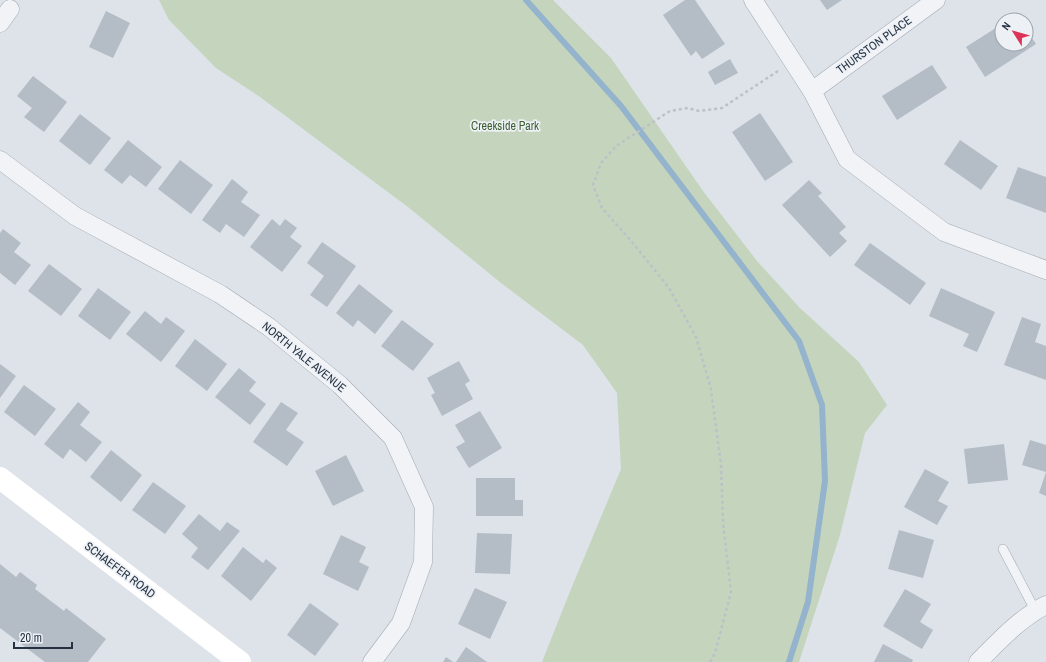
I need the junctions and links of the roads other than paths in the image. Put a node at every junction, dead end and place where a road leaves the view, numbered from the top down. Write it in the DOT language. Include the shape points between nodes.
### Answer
graph roads {
  1 [pos="753,0"];
  2 [pos="936,0"];
  3 [pos="812,91"];
  4 [pos="0,160"];
  5 [pos="1046,270"];
  6 [pos="0,478"];
  7 [pos="1003,549"];
  8 [pos="1041,608"];
  9 [pos="240,662"];
  10 [pos="372,662"];
  11 [pos="978,662"];
  1 -- 3 [label="street"];
  2 -- 3 [label="street, THURSTON PLACE"];
  3 -- 5 [label="street" via="847,159 944,232"];
  4 -- 10 [label="street, NORTH YALE AVENUE" via="75,216 220,294 270,327 340,385 392,438 424,507 423,562 401,624"];
  6 -- 9 [label="street, SCHAEFER ROAD"];
  7 -- 8 [label="lane"];
  8 -- 11 [label="street" via="1002,638"];
}
